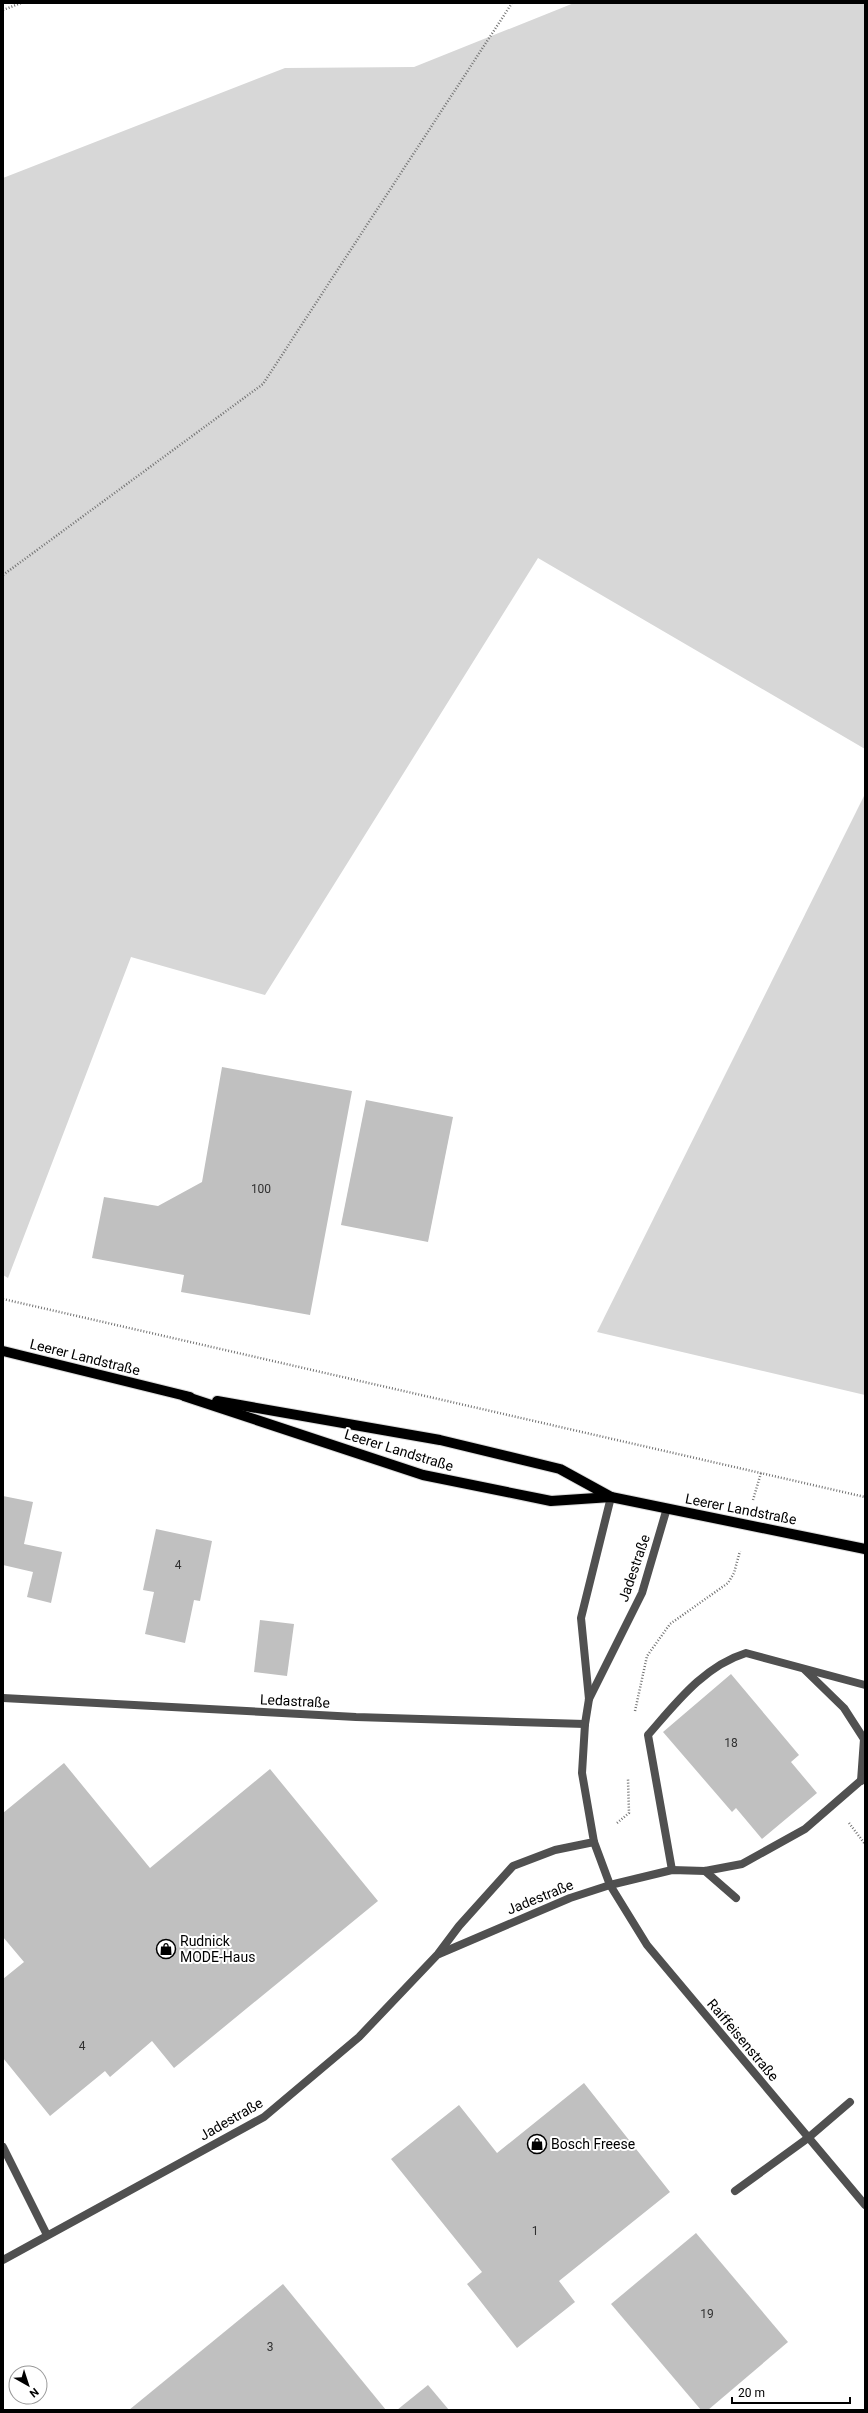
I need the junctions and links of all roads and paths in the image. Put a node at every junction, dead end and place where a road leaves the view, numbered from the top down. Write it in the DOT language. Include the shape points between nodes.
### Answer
graph roads {
  1 [pos="21,3"];
  2 [pos="512,3"];
  3 [pos="3,10"];
  4 [pos="3,575"];
  5 [pos="3,1300"];
  6 [pos="3,1351"];
  7 [pos="184,1396"];
  8 [pos="761,1473"];
  9 [pos="865,1496"];
  10 [pos="611,1498"];
  11 [pos="667,1508"];
  12 [pos="747,1523"];
  13 [pos="865,1549"];
  14 [pos="804,1669"];
  15 [pos="865,1685"];
  16 [pos="3,1698"];
  17 [pos="589,1699"];
  18 [pos="634,1717"];
  19 [pos="585,1724"];
  20 [pos="628,1778"];
  21 [pos="863,1779"];
  22 [pos="594,1842"];
  23 [pos="672,1870"];
  24 [pos="705,1871"];
  25 [pos="610,1885"];
  26 [pos="736,1898"];
  27 [pos="438,1954"];
  28 [pos="850,2102"];
  29 [pos="808,2138"];
  30 [pos="3,2147"];
  31 [pos="735,2191"];
  32 [pos="865,2205"];
  33 [pos="47,2235"];
  34 [pos="3,2260"];
  1 -- 3 [label="path"];
  2 -- 4 [label="path" via="263,384"];
  5 -- 8 [label="path"];
  6 -- 7 [label="main road, Leerer Landstraße"];
  7 -- 10 [label="main road, Leerer Landstraße" via="440,1440 560,1469"];
  7 -- 10 [label="main road, Leerer Landstraße" via="423,1475 551,1501"];
  8 -- 9 [label="path"];
  8 -- 12 [label="path"];
  10 -- 11 [label="main road, Leerer Landstraße"];
  10 -- 17 [label="street, Jadestraße" via="581,1618"];
  11 -- 12 [label="main road, Leerer Landstraße"];
  11 -- 17 [label="street, Jadestraße" via="642,1593"];
  12 -- 13 [label="main road, Leerer Landstraße"];
  12 -- 18 [label="path" via="734,1573 728,1583 670,1624 647,1656"];
  14 -- 15 [label="street"];
  14 -- 21 [label="street" via="844,1708 864,1739"];
  14 -- 23 [label="street" via="746,1654 728,1659 691,1687 648,1735"];
  16 -- 19 [label="street, Ledastraße" via="356,1717"];
  17 -- 19 [label="street, Jadestraße"];
  19 -- 22 [label="street, Jadestraße" via="582,1774"];
  20 -- 22 [label="path" via="629,1813"];
  21 -- 24 [label="street" via="805,1829 742,1864"];
  22 -- 25 [label="street, Jadestraße"];
  22 -- 27 [label="street, Jadestraße" via="555,1850 513,1866 459,1926"];
  23 -- 24 [label="street"];
  23 -- 25 [label="street"];
  24 -- 26 [label="street"];
  25 -- 27 [label="street, Jadestraße" via="570,1898"];
  25 -- 29 [label="street, Raiffeisenstraße" via="647,1945"];
  27 -- 33 [label="street, Jadestraße" via="359,2037 264,2117"];
  28 -- 29 [label="street"];
  29 -- 31 [label="street"];
  29 -- 32 [label="street, Raiffeisenstraße"];
  30 -- 33 [label="street"];
  33 -- 34 [label="street, Jadestraße"];
}
